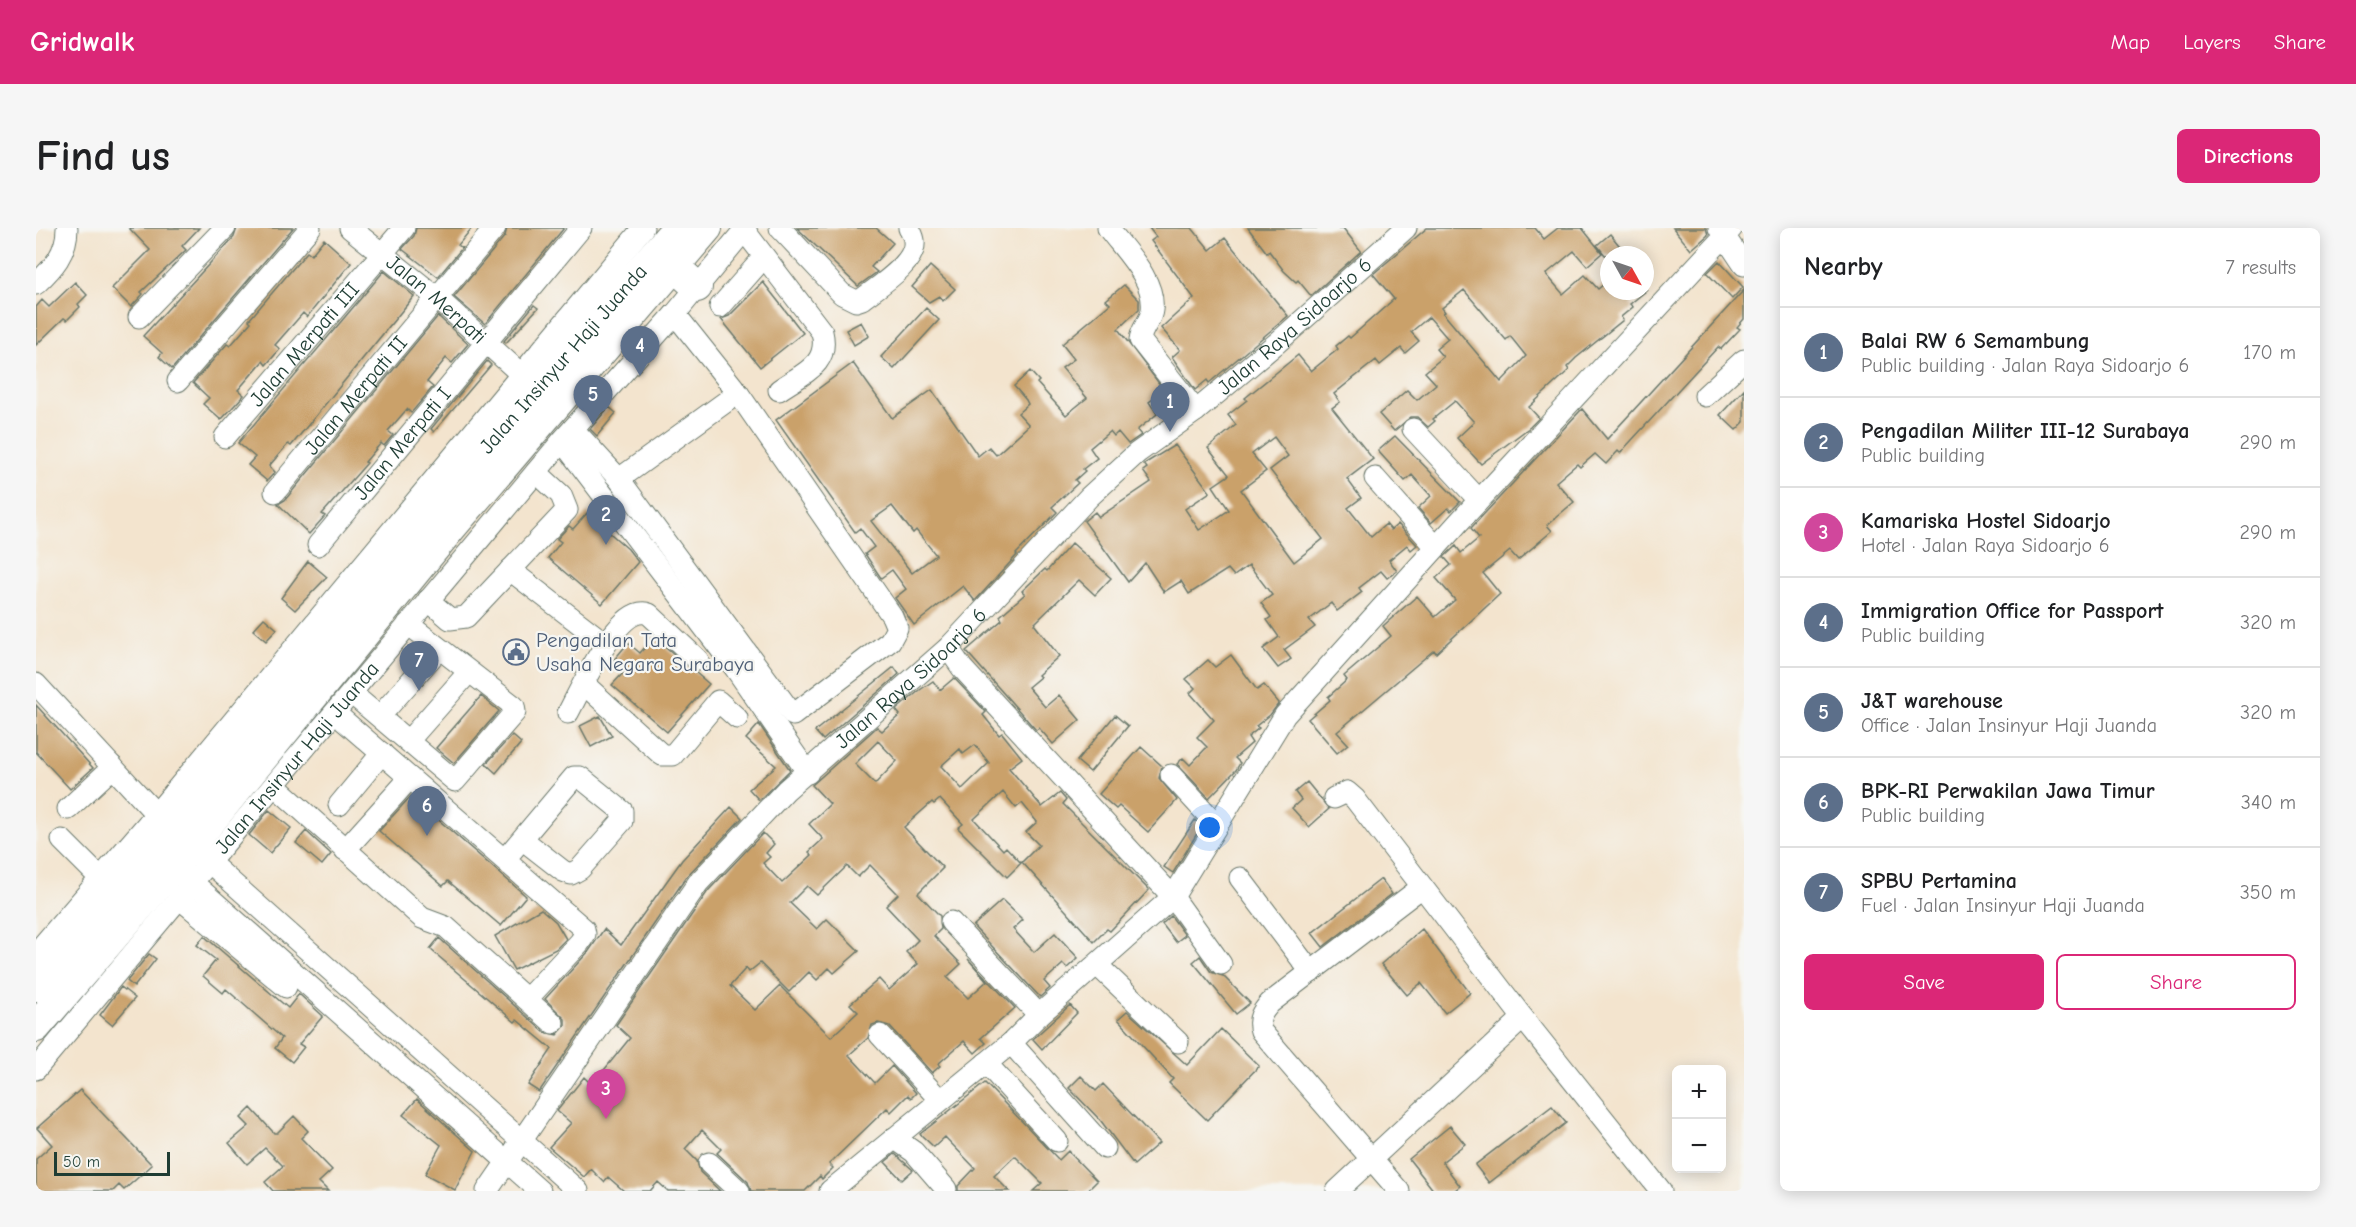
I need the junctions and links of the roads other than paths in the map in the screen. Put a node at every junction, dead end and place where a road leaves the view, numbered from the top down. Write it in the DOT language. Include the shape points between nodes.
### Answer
graph roads {
  1 [pos="225,228"];
  2 [pos="310,228"];
  3 [pos="350,228"];
  4 [pos="404,228"];
  5 [pos="495,228"];
  6 [pos="581,228"];
  7 [pos="643,228"];
  8 [pos="677,228"];
  9 [pos="707,228"];
  10 [pos="780,228"];
  11 [pos="909,228"];
  12 [pos="1108,228"];
  13 [pos="1406,228"];
  14 [pos="745,229"];
  15 [pos="64,230"];
  16 [pos="1725,230"];
  17 [pos="383,254"];
  18 [pos="764,257"];
  19 [pos="1744,265"];
  20 [pos="674,266"];
  21 [pos="36,284"];
  22 [pos="697,287"];
  23 [pos="436,297"];
  24 [pos="720,307"];
  25 [pos="675,314"];
  26 [pos="139,317"];
  27 [pos="575,328"];
  28 [pos="486,343"];
  29 [pos="1744,360"];
  30 [pos="178,381"];
  31 [pos="529,383"];
  32 [pos="779,390"];
  33 [pos="738,393"];
  34 [pos="1706,396"];
  35 [pos="1196,411"];
  36 [pos="1413,429"];
  37 [pos="568,435"];
  38 [pos="225,437"];
  39 [pos="536,472"];
  40 [pos="1375,478"];
  41 [pos="619,479"];
  42 [pos="275,492"];
  43 [pos="1479,500"];
  44 [pos="318,545"];
  45 [pos="1436,548"];
  46 [pos="510,570"];
  47 [pos="428,600"];
  48 [pos="408,624"];
  49 [pos="606,644"];
  50 [pos="948,648"];
  51 [pos="439,649"];
  52 [pos="698,660"];
  53 [pos="468,673"];
  54 [pos="36,684"];
  55 [pos="584,684"];
  56 [pos="351,693"];
  57 [pos="335,713"];
  58 [pos="568,713"];
  59 [pos="380,716"];
  60 [pos="737,718"];
  61 [pos="409,740"];
  62 [pos="382,753"];
  63 [pos="113,767"];
  64 [pos="808,773"];
  65 [pos="1171,775"];
  66 [pos="410,778"];
  67 [pos="274,785"];
  68 [pos="1334,798"];
  69 [pos="339,805"];
  70 [pos="68,809"];
  71 [pos="1216,825"];
  72 [pos="522,839"];
  73 [pos="62,840"];
  74 [pos="345,850"];
  75 [pos="182,856"];
  76 [pos="505,859"];
  77 [pos="116,871"];
  78 [pos="1240,878"];
  79 [pos="1422,887"];
  80 [pos="1173,897"];
  81 [pos="951,922"];
  82 [pos="51,946"];
  83 [pos="1221,964"];
  84 [pos="1097,965"];
  85 [pos="1311,972"];
  86 [pos="36,987"];
  87 [pos="286,987"];
  88 [pos="527,999"];
  89 [pos="1039,1015"];
  90 [pos="1523,1018"];
  91 [pos="554,1023"];
  92 [pos="37,1025"];
  93 [pos="880,1035"];
  94 [pos="1178,1042"];
  95 [pos="1011,1043"];
  96 [pos="986,1064"];
  97 [pos="36,1069"];
  98 [pos="940,1100"];
  99 [pos="894,1138"];
  100 [pos="523,1141"];
  101 [pos="1057,1141"];
  102 [pos="1105,1148"];
  103 [pos="1373,1159"];
  104 [pos="508,1162"];
  105 [pos="710,1163"];
  106 [pos="845,1186"];
  107 [pos="946,1189"];
  108 [pos="487,1191"];
  109 [pos="540,1191"];
  110 [pos="578,1191"];
  111 [pos="739,1191"];
  112 [pos="1337,1191"];
  113 [pos="1399,1191"];
  114 [pos="1661,1191"];
  1 -- 26 [label="street"];
  2 -- 30 [label="street"];
  3 -- 17 [label="street, Jalan Merpati"];
  4 -- 17 [label="street, Jalan Merpati III"];
  5 -- 23 [label="street, Jalan Merpati II"];
  6 -- 28 [label="street, Jalan Merpati I"];
  7 -- 27 [label="street, Jalan Insinyur Haji Juanda"];
  8 -- 27 [label="highway, Jalan Insinyur Haji Juanda"];
  9 -- 20 [label="highway, Jalan Insinyur Haji Juanda"];
  10 -- 11 [label="street" via="842,294 856,301 902,268 911,256 915,242"];
  12 -- 35 [label="street" via="1148,283 1152,296 1152,311 1140,340"];
  13 -- 35 [label="street, Jalan Raya Sidoarjo 6"];
  14 -- 18 [label="street"];
  14 -- 22 [label="street, Jalan Insinyur Haji Juanda"];
  15 -- 21 [label="street" via="57,263"];
  16 -- 19 [label="street"];
  16 -- 43 [label="street"];
  17 -- 23 [label="street, Jalan Merpati"];
  17 -- 38 [label="street, Jalan Merpati III"];
  18 -- 24 [label="street"];
  18 -- 32 [label="street" via="822,332 825,346 820,361"];
  20 -- 22 [label="highway"];
  20 -- 75 [label="highway, Jalan Insinyur Haji Juanda" via="450,529"];
  22 -- 25 [label="street, Jalan Insinyur Haji Juanda"];
  23 -- 28 [label="street, Jalan Merpati"];
  23 -- 42 [label="street, Jalan Merpati II"];
  25 -- 33 [label="street"];
  25 -- 37 [label="street, Jalan Insinyur Haji Juanda"];
  27 -- 31 [label="highway, Jalan Insinyur Haji Juanda"];
  28 -- 31 [label="street, Jalan Merpati"];
  28 -- 44 [label="street, Jalan Merpati I"];
  29 -- 34 [label="street"];
  31 -- 75 [label="highway, Jalan Insinyur Haji Juanda" via="429,513"];
  33 -- 41 [label="street"];
  33 -- 41 [label="street" via="897,623 896,634 890,641 793,715"];
  35 -- 50 [label="street, Jalan Raya Sidoarjo 6" via="1137,453 1089,497"];
  36 -- 43 [label="street"];
  37 -- 39 [label="street, Jalan Insinyur Haji Juanda"];
  37 -- 41 [label="street"];
  37 -- 64 [label="street"];
  39 -- 46 [label="street" via="561,495 567,510"];
  39 -- 47 [label="street, Jalan Insinyur Haji Juanda"];
  40 -- 45 [label="street"];
  43 -- 45 [label="street"];
  45 -- 71 [label="street" via="1285,715"];
  46 -- 47 [label="street" via="459,620 450,619"];
  46 -- 49 [label="street"];
  47 -- 48 [label="street, Jalan Insinyur Haji Juanda"];
  48 -- 51 [label="street"];
  48 -- 56 [label="street, Jalan Insinyur Haji Juanda"];
  49 -- 52 [label="street" via="634,614 642,612 649,614"];
  49 -- 55 [label="street"];
  50 -- 64 [label="street, Jalan Raya Sidoarjo 6"];
  50 -- 80 [label="street" via="962,668"];
  51 -- 53 [label="street"];
  51 -- 59 [label="street"];
  53 -- 61 [label="street"];
  53 -- 61 [label="street" via="516,709 459,779 451,780"];
  54 -- 63 [label="street"];
  55 -- 58 [label="street"];
  55 -- 60 [label="street" via="668,757 674,755 718,701"];
  56 -- 57 [label="street, Jalan Insinyur Haji Juanda"];
  56 -- 59 [label="street"];
  57 -- 62 [label="street"];
  57 -- 67 [label="street, Jalan Insinyur Haji Juanda"];
  59 -- 61 [label="street"];
  62 -- 66 [label="street"];
  62 -- 69 [label="street"];
  63 -- 70 [label="street"];
  63 -- 75 [label="street"];
  64 -- 100 [label="street, Jalan Raya Sidoarjo 6" via="786,790 698,884"];
  65 -- 71 [label="street"];
  66 -- 74 [label="street"];
  66 -- 76 [label="street"];
  67 -- 74 [label="street"];
  67 -- 75 [label="street, Jalan Insinyur Haji Juanda"];
  68 -- 79 [label="street" via="1347,792 1355,799"];
  71 -- 80 [label="street"];
  72 -- 72 [label="street" via="571,874 580,869 622,821 622,811 580,777 574,777"];
  72 -- 76 [label="street"];
  73 -- 77 [label="street"];
  74 -- 88 [label="street" via="422,918 446,927"];
  75 -- 77 [label="highway, Jalan Insinyur Haji Juanda"];
  75 -- 87 [label="street"];
  75 -- 92 [label="highway, Jalan Insinyur Haji Juanda"];
  75 -- 97 [label="street, Jalan Insinyur Haji Juanda"];
  75 -- 100 [label="street"];
  75 -- 104 [label="street"];
  76 -- 88 [label="street" via="581,926 585,934"];
  77 -- 82 [label="highway, Jalan Insinyur Haji Juanda"];
  78 -- 85 [label="street"];
  79 -- 85 [label="street"];
  79 -- 90 [label="street"];
  80 -- 83 [label="street"];
  80 -- 84 [label="street"];
  81 -- 89 [label="street"];
  82 -- 86 [label="highway, Jalan Insinyur Haji Juanda"];
  84 -- 89 [label="street"];
  84 -- 94 [label="street"];
  85 -- 103 [label="street" via="1262,1012 1261,1031"];
  88 -- 91 [label="street"];
  89 -- 95 [label="street"];
  90 -- 103 [label="street"];
  90 -- 114 [label="street"];
  93 -- 98 [label="street"];
  95 -- 96 [label="street"];
  95 -- 102 [label="street"];
  96 -- 98 [label="street"];
  96 -- 101 [label="street"];
  98 -- 99 [label="street"];
  99 -- 106 [label="street"];
  99 -- 107 [label="street" via="914,1152"];
  100 -- 104 [label="street, Jalan Raya Sidoarjo 6"];
  100 -- 110 [label="street"];
  103 -- 112 [label="street"];
  103 -- 113 [label="street"];
  104 -- 108 [label="street, Jalan Raya Sidoarjo 6"];
  104 -- 109 [label="street"];
  105 -- 111 [label="street"];
}
